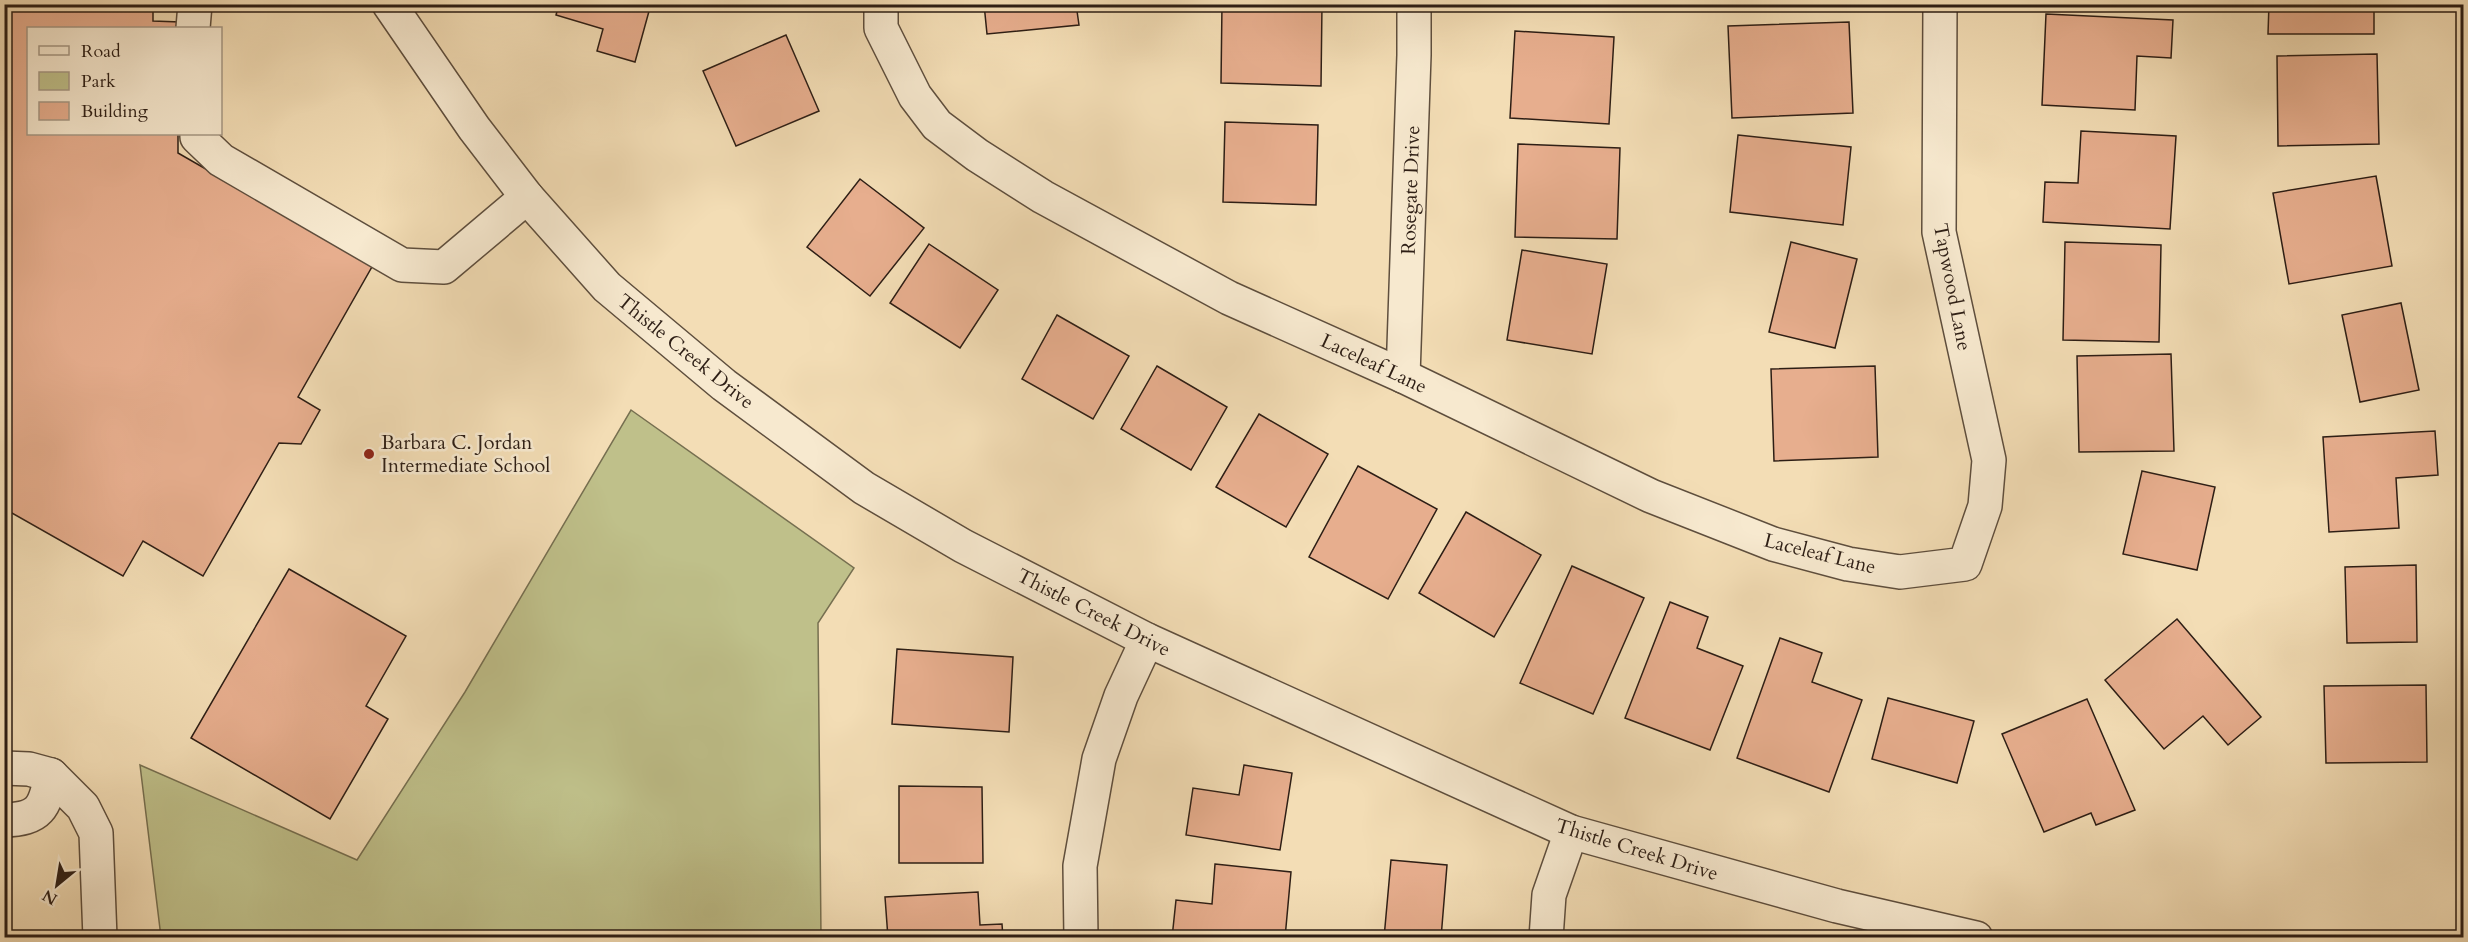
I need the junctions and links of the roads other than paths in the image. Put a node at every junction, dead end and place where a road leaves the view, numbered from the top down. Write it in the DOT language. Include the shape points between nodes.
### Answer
graph roads {
  1 [pos="195,4"];
  2 [pos="389,4"];
  3 [pos="881,4"];
  4 [pos="1414,4"];
  5 [pos="1940,4"];
  6 [pos="193,27"];
  7 [pos="197,135"];
  8 [pos="527,197"];
  9 [pos="1403,376"];
  10 [pos="1965,564"];
  11 [pos="1147,640"];
  12 [pos="4,768"];
  13 [pos="51,775"];
  14 [pos="4,820"];
  15 [pos="1571,832"];
  16 [pos="100,938"];
  17 [pos="1081,938"];
  18 [pos="1546,938"];
  19 [pos="1976,938"];
  1 -- 6 [label="street"];
  2 -- 8 [label="street, Thistle Creek Drive"];
  3 -- 9 [label="street, Laceleaf Lane" via="881,28 915,96 938,125 977,154 1043,197 1229,298"];
  4 -- 9 [label="street, Rosegate Drive"];
  5 -- 10 [label="street, Tapwood Lane" via="1939,232 1989,460 1985,506"];
  7 -- 8 [label="street" via="221,160 402,265 444,267"];
  8 -- 11 [label="street, Thistle Creek Drive" via="608,287 791,436 864,488 963,546"];
  9 -- 10 [label="street, Laceleaf Lane" via="1651,496 1773,544 1848,564 1900,572"];
  11 -- 15 [label="street, Thistle Creek Drive"];
  11 -- 17 [label="street" via="1121,696 1099,759 1080,866"];
  12 -- 13 [label="street"];
  13 -- 14 [label="street" via="44,806 36,814"];
  13 -- 16 [label="street" via="83,807 96,833"];
  15 -- 18 [label="street" via="1549,895"];
  15 -- 19 [label="street, Thistle Creek Drive" via="1837,906"];
}
